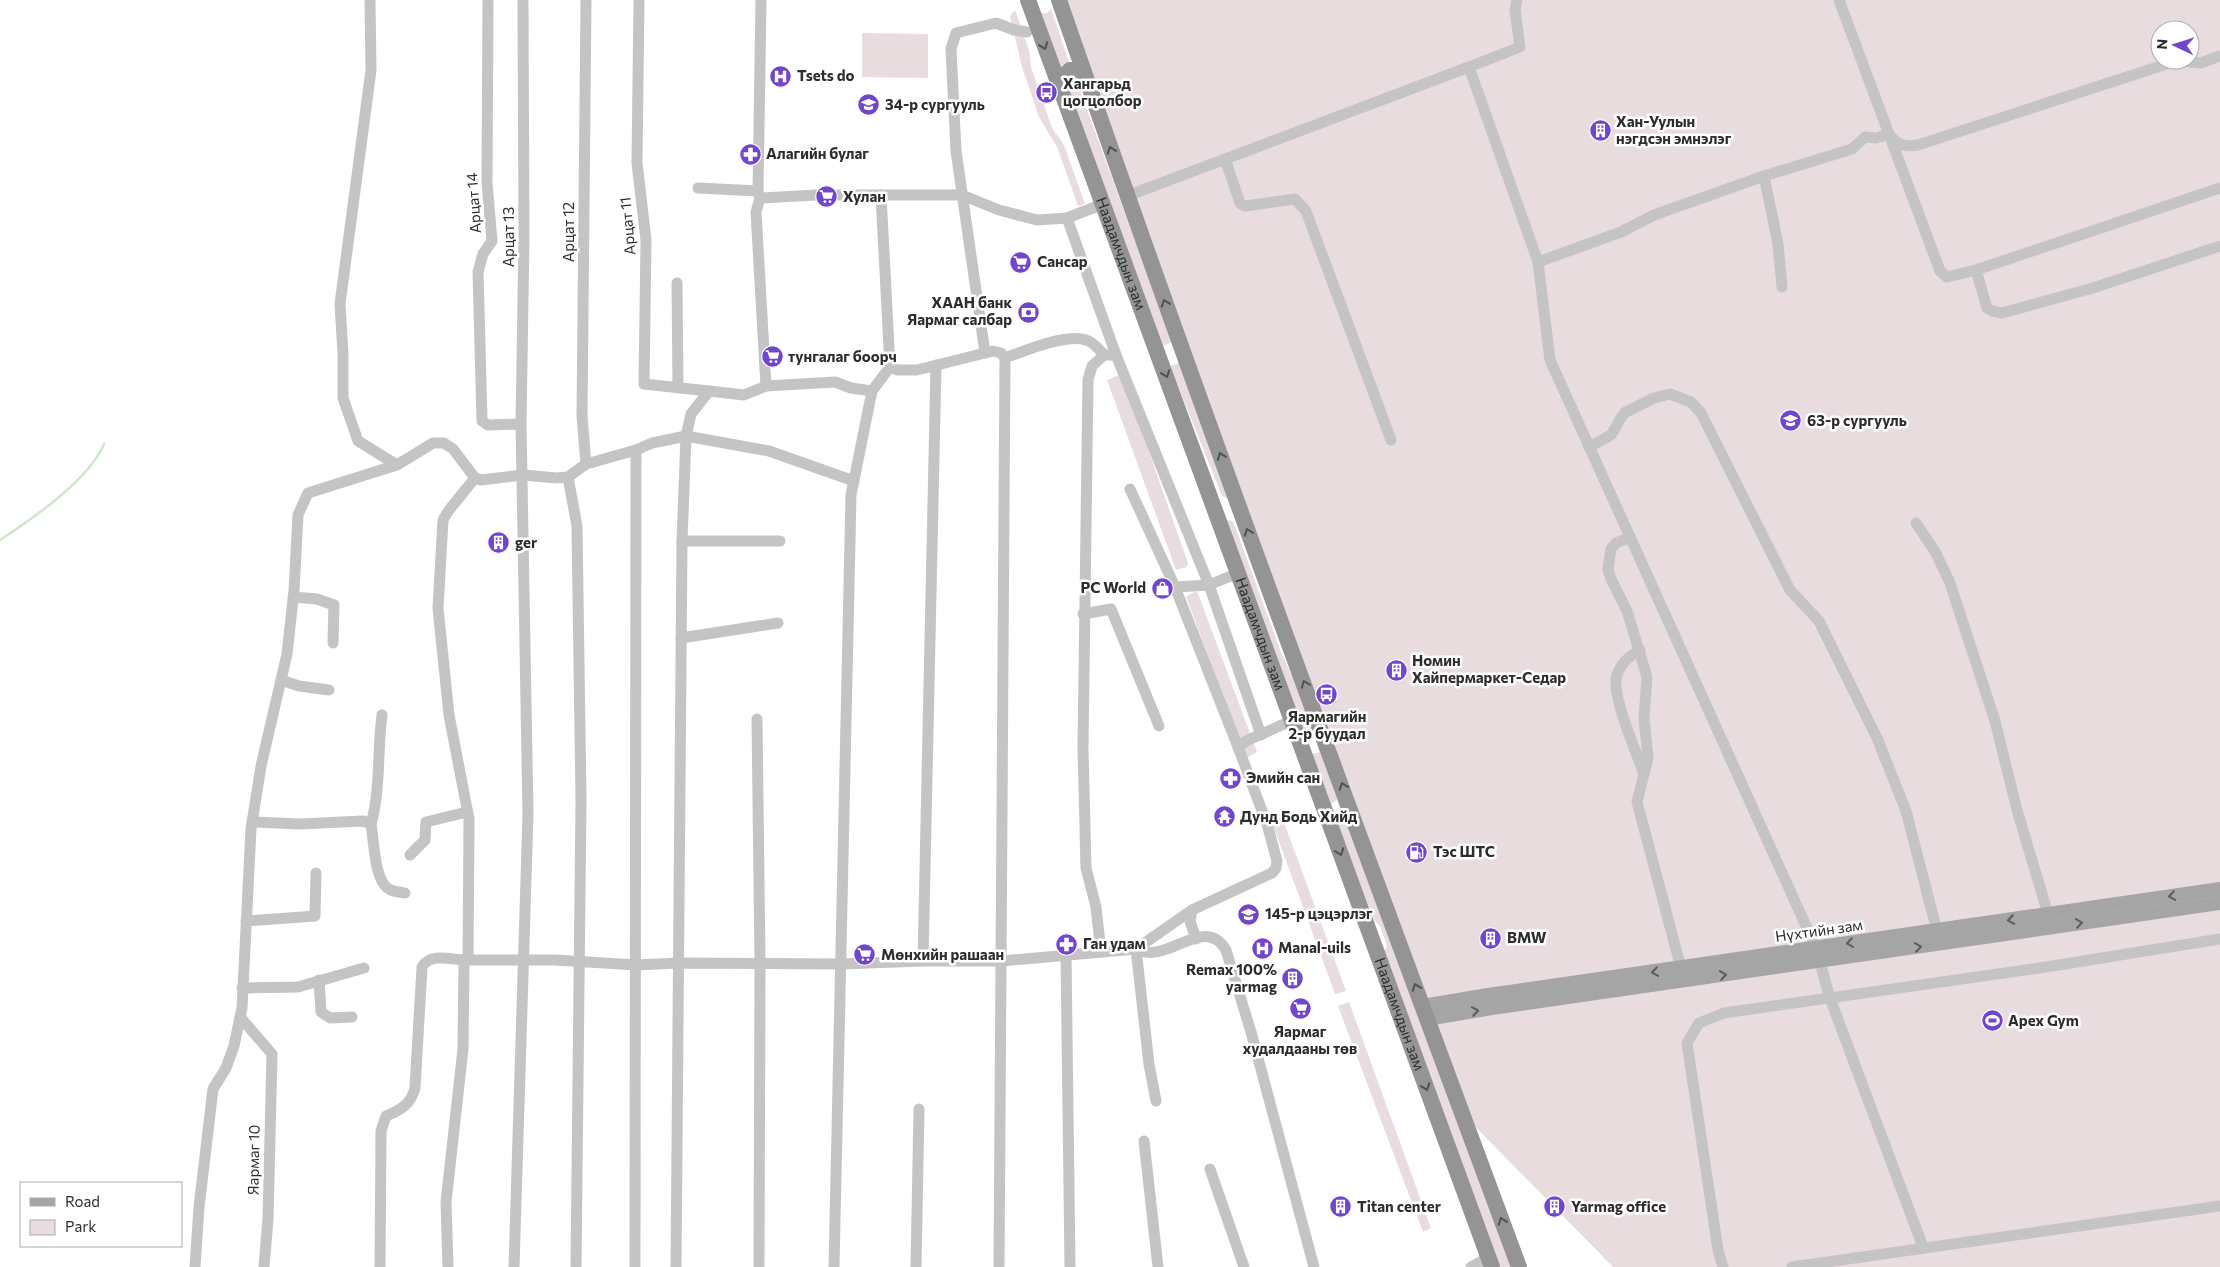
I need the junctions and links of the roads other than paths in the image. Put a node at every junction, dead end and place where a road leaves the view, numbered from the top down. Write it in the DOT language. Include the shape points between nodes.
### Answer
graph roads {
  1 [pos="370,0"];
  2 [pos="488,0"];
  3 [pos="523,0"];
  4 [pos="586,0"];
  5 [pos="639,0"];
  6 [pos="761,0"];
  7 [pos="1054,0"];
  8 [pos="1059,0"];
  9 [pos="1517,0"];
  10 [pos="1839,0"];
  11 [pos="1029,3"];
  12 [pos="1027,32"];
  13 [pos="2220,56"];
  14 [pos="1469,67"];
  15 [pos="1084,71"];
  16 [pos="1058,82"];
  17 [pos="1889,134"];
  18 [pos="1224,159"];
  19 [pos="1764,176"];
  20 [pos="698,188"];
  21 [pos="2220,188"];
  22 [pos="759,195"];
  23 [pos="881,195"];
  24 [pos="962,195"];
  25 [pos="1127,196"];
  26 [pos="1102,204"];
  27 [pos="1067,218"];
  28 [pos="2220,246"];
  29 [pos="1538,262"];
  30 [pos="1976,270"];
  31 [pos="677,283"];
  32 [pos="1782,288"];
  33 [pos="985,353"];
  34 [pos="1116,355"];
  35 [pos="1104,356"];
  36 [pos="1005,358"];
  37 [pos="936,365"];
  38 [pos="890,366"];
  39 [pos="766,386"];
  40 [pos="678,388"];
  41 [pos="709,391"];
  42 [pos="872,391"];
  43 [pos="521,424"];
  44 [pos="686,436"];
  45 [pos="1391,440"];
  46 [pos="1590,447"];
  47 [pos="636,450"];
  48 [pos="586,464"];
  49 [pos="397,465"];
  50 [pos="523,475"];
  51 [pos="568,477"];
  52 [pos="476,478"];
  53 [pos="854,481"];
  54 [pos="1130,488"];
  55 [pos="1237,502"];
  56 [pos="1216,510"];
  57 [pos="1916,522"];
  58 [pos="1630,537"];
  59 [pos="682,541"];
  60 [pos="780,541"];
  61 [pos="1238,573"];
  62 [pos="1209,586"];
  63 [pos="1175,587"];
  64 [pos="294,597"];
  65 [pos="1083,614"];
  66 [pos="778,623"];
  67 [pos="681,638"];
  68 [pos="333,643"];
  69 [pos="1640,650"];
  70 [pos="281,680"];
  71 [pos="329,690"];
  72 [pos="382,714"];
  73 [pos="757,719"];
  74 [pos="1291,721"];
  75 [pos="1159,726"];
  76 [pos="1261,735"];
  77 [pos="1325,736"];
  78 [pos="1300,746"];
  79 [pos="1238,747"];
  80 [pos="1644,776"];
  81 [pos="1350,807"];
  82 [pos="467,812"];
  83 [pos="1327,818"];
  84 [pos="252,822"];
  85 [pos="371,824"];
  86 [pos="410,855"];
  87 [pos="316,873"];
  88 [pos="2220,889"];
  89 [pos="405,893"];
  90 [pos="2220,903"];
  91 [pos="1192,910"];
  92 [pos="2048,914"];
  93 [pos="246,921"];
  94 [pos="1395,931"];
  95 [pos="1937,931"];
  96 [pos="1196,938"];
  97 [pos="2220,939"];
  98 [pos="1372,940"];
  99 [pos="1136,949"];
  100 [pos="1101,952"];
  101 [pos="1066,954"];
  102 [pos="1818,954"];
  103 [pos="524,959"];
  104 [pos="466,960"];
  105 [pos="924,960"];
  106 [pos="1001,961"];
  107 [pos="578,962"];
  108 [pos="678,962"];
  109 [pos="760,963"];
  110 [pos="842,964"];
  111 [pos="637,965"];
  112 [pos="364,968"];
  113 [pos="1681,968"];
  114 [pos="319,980"];
  115 [pos="242,988"];
  116 [pos="1830,998"];
  117 [pos="1425,1013"];
  118 [pos="240,1016"];
  119 [pos="352,1017"];
  120 [pos="1156,1101"];
  121 [pos="919,1109"];
  122 [pos="1144,1140"];
  123 [pos="1210,1169"];
  124 [pos="2220,1206"];
  125 [pos="1922,1247"];
  126 [pos="1490,1262"];
  127 [pos="195,1267"];
  128 [pos="264,1267"];
  129 [pos="380,1267"];
  130 [pos="448,1267"];
  131 [pos="514,1267"];
  132 [pos="576,1267"];
  133 [pos="635,1267"];
  134 [pos="676,1267"];
  135 [pos="759,1267"];
  136 [pos="834,1267"];
  137 [pos="916,1267"];
  138 [pos="999,1267"];
  139 [pos="1070,1267"];
  140 [pos="1158,1267"];
  141 [pos="1244,1267"];
  142 [pos="1314,1267"];
  143 [pos="1471,1267"];
  144 [pos="1519,1267"];
  145 [pos="1723,1267"];
  146 [pos="1792,1267"];
  1 -- 49 [label="street" via="371,70 340,304 343,398 358,441"];
  2 -- 43 [label="street, Арцат 14" via="487,183 492,241 483,254 478,272 482,421 488,425"];
  3 -- 43 [label="street, Арцат 13"];
  4 -- 48 [label="street, Арцат 12" via="582,416"];
  5 -- 40 [label="street, Арцат 11" via="637,163 646,240 644,384"];
  6 -- 22 [label="street"];
  7 -- 11 [label="highway" via="1043,8"];
  8 -- 15 [label="highway, Наадамчдын зам"];
  9 -- 14 [label="street" via="1515,10 1520,47"];
  10 -- 17 [label="street"];
  11 -- 16 [label="highway, Наадамчдын зам, one-way"];
  12 -- 24 [label="street" via="990,23 955,35 951,49 952,81"];
  13 -- 17 [label="street" via="2201,63 2176,61 1918,145 1901,145"];
  14 -- 18 [label="street"];
  14 -- 29 [label="street"];
  15 -- 16 [label="highway" via="1070,70"];
  25 -- 15 [label="highway, Наадамчдын зам, one-way"];
  16 -- 26 [label="highway, Наадамчдын зам"];
  17 -- 19 [label="street" via="1865,137 1852,149"];
  17 -- 30 [label="street" via="1940,271 1947,277"];
  18 -- 25 [label="street"];
  18 -- 45 [label="street" via="1240,203 1245,206 1295,199 1306,211"];
  19 -- 29 [label="street" via="1654,215 1621,232"];
  19 -- 32 [label="street" via="1778,244"];
  20 -- 22 [label="street"];
  21 -- 30 [label="street"];
  22 -- 23 [label="street"];
  22 -- 39 [label="street" via="756,212"];
  23 -- 24 [label="street"];
  23 -- 38 [label="street"];
  24 -- 27 [label="street" via="999,210 1037,220"];
  24 -- 33 [label="street"];
  55 -- 25 [label="highway, Наадамчдын зам, one-way"];
  26 -- 27 [label="street"];
  26 -- 56 [label="highway, Наадамчдын зам, one-way"];
  27 -- 34 [label="street"];
  28 -- 30 [label="street" via="2093,288 2002,313 1987,308"];
  29 -- 46 [label="street" via="1550,360"];
  31 -- 40 [label="street"];
  33 -- 36 [label="street" via="993,351"];
  33 -- 37 [label="street"];
  34 -- 35 [label="street"];
  34 -- 62 [label="street"];
  35 -- 36 [label="street" via="1086,339 1068,339"];
  35 -- 65 [label="street" via="1092,366 1088,380"];
  36 -- 106 [label="street"];
  37 -- 38 [label="street" via="905,370"];
  37 -- 105 [label="street"];
  38 -- 42 [label="street"];
  39 -- 41 [label="street, Арцат 11" via="744,395"];
  39 -- 42 [label="street, Арцат 11" via="835,382 849,388"];
  40 -- 41 [label="street, Арцат 11"];
  41 -- 44 [label="street" via="691,414"];
  42 -- 53 [label="street"];
  43 -- 50 [label="street, Арцат 13"];
  44 -- 47 [label="street"];
  44 -- 53 [label="street" via="769,451"];
  44 -- 59 [label="street"];
  46 -- 58 [label="street"];
  46 -- 95 [label="street" via="1611,435 1624,413 1654,398 1670,394 1691,402 1701,413 1785,582 1804,607 1819,620 1877,738 1906,811"];
  47 -- 48 [label="street"];
  47 -- 111 [label="street"];
  48 -- 51 [label="street"];
  49 -- 52 [label="street" via="434,442 444,443 453,449"];
  49 -- 64 [label="street" via="308,493 298,515"];
  50 -- 51 [label="street"];
  50 -- 52 [label="street"];
  50 -- 103 [label="street, Арцат 13" via="528,814"];
  51 -- 107 [label="street" via="577,536 581,800"];
  52 -- 82 [label="street" via="443,520 438,608 449,715"];
  53 -- 110 [label="street"];
  54 -- 63 [label="street"];
  55 -- 56 [label="highway"];
  77 -- 55 [label="highway, Наадамчдын зам, one-way"];
  56 -- 61 [label="highway, Наадамчдын зам"];
  57 -- 92 [label="street" via="1950,583 1995,721"];
  58 -- 69 [label="street" via="1611,549 1608,569"];
  58 -- 102 [label="street"];
  59 -- 60 [label="street"];
  59 -- 67 [label="street"];
  61 -- 62 [label="street"];
  61 -- 74 [label="highway, Наадамчдын зам"];
  62 -- 63 [label="street"];
  62 -- 76 [label="street"];
  63 -- 79 [label="street"];
  64 -- 68 [label="street" via="317,599 334,605"];
  64 -- 70 [label="street"];
  65 -- 75 [label="street" via="1111,609"];
  65 -- 100 [label="street" via="1082,748 1086,868 1096,907"];
  66 -- 67 [label="street"];
  67 -- 108 [label="street"];
  69 -- 80 [label="street" via="1648,677 1644,718 1648,758"];
  69 -- 80 [label="street" via="1628,657 1616,679 1621,706"];
  70 -- 71 [label="street"];
  70 -- 84 [label="street"];
  72 -- 85 [label="street" via="378,741 378,791"];
  73 -- 109 [label="street"];
  74 -- 76 [label="street"];
  74 -- 78 [label="highway, Наадамчдын зам"];
  76 -- 79 [label="street"];
  77 -- 78 [label="highway" via="1314,747"];
  81 -- 77 [label="highway, Наадамчдын зам, one-way"];
  78 -- 83 [label="highway, Наадамчдын зам"];
  79 -- 91 [label="street" via="1267,824 1276,868 1272,874"];
  80 -- 113 [label="street" via="1637,802"];
  81 -- 83 [label="highway" via="1335,808"];
  81 -- 94 [label="highway, Наадамчдын зам"];
  82 -- 86 [label="street" via="426,822 425,840"];
  82 -- 104 [label="street"];
  83 -- 98 [label="highway, Наадамчдын зам, one-way"];
  84 -- 85 [label="street" via="362,821"];
  84 -- 93 [label="street"];
  85 -- 89 [label="street" via="374,860 385,885 390,890"];
  87 -- 93 [label="street" via="315,916"];
  88 -- 92 [label="main road, Нүхтийн зам, one-way"];
  102 -- 90 [label="main road, Нүхтийн зам, one-way"];
  91 -- 96 [label="street" via="1190,921"];
  91 -- 99 [label="street"];
  92 -- 95 [label="main road, Нүхтийн зам, one-way"];
  93 -- 115 [label="street"];
  94 -- 98 [label="highway"];
  117 -- 94 [label="highway, Наадамчдын зам, one-way"];
  95 -- 102 [label="main road, Нүхтийн зам, one-way"];
  96 -- 99 [label="street" via="1159,952 1144,953"];
  96 -- 142 [label="street" via="1214,936 1226,950"];
  97 -- 116 [label="street"];
  98 -- 126 [label="highway, Наадамчдын зам, one-way"];
  99 -- 100 [label="street"];
  99 -- 120 [label="street"];
  100 -- 101 [label="street"];
  101 -- 106 [label="street"];
  101 -- 139 [label="street"];
  102 -- 113 [label="main road, Нүхтийн зам"];
  102 -- 116 [label="street"];
  117 -- 102 [label="main road, Нүхтийн зам, one-way"];
  103 -- 104 [label="street"];
  103 -- 107 [label="street"];
  103 -- 131 [label="street, Арцат 13"];
  104 -- 129 [label="street" via="432,958 426,960 422,967 413,1098 386,1116 380,1131"];
  104 -- 130 [label="street" via="463,1048 446,1202"];
  105 -- 106 [label="street"];
  105 -- 110 [label="street"];
  106 -- 138 [label="street"];
  107 -- 111 [label="street"];
  107 -- 132 [label="street"];
  108 -- 109 [label="street"];
  108 -- 111 [label="street"];
  108 -- 134 [label="street"];
  109 -- 110 [label="street"];
  109 -- 135 [label="street"];
  110 -- 136 [label="street"];
  111 -- 133 [label="street"];
  112 -- 114 [label="street"];
  113 -- 117 [label="main road, Нүхтийн зам, one-way"];
  114 -- 115 [label="street" via="298,987"];
  114 -- 119 [label="street" via="321,1012 330,1018"];
  115 -- 118 [label="street"];
  116 -- 125 [label="street"];
  116 -- 145 [label="street" via="1724,1013 1699,1022 1687,1043"];
  144 -- 117 [label="highway, Наадамчдын зам, one-way"];
  118 -- 127 [label="street" via="226,1068 213,1089"];
  118 -- 128 [label="street, Яармаг 10" via="272,1054"];
  121 -- 137 [label="street"];
  122 -- 140 [label="street"];
  123 -- 141 [label="street"];
  124 -- 125 [label="street"];
  125 -- 146 [label="street"];
  126 -- 143 [label="street"];
}
